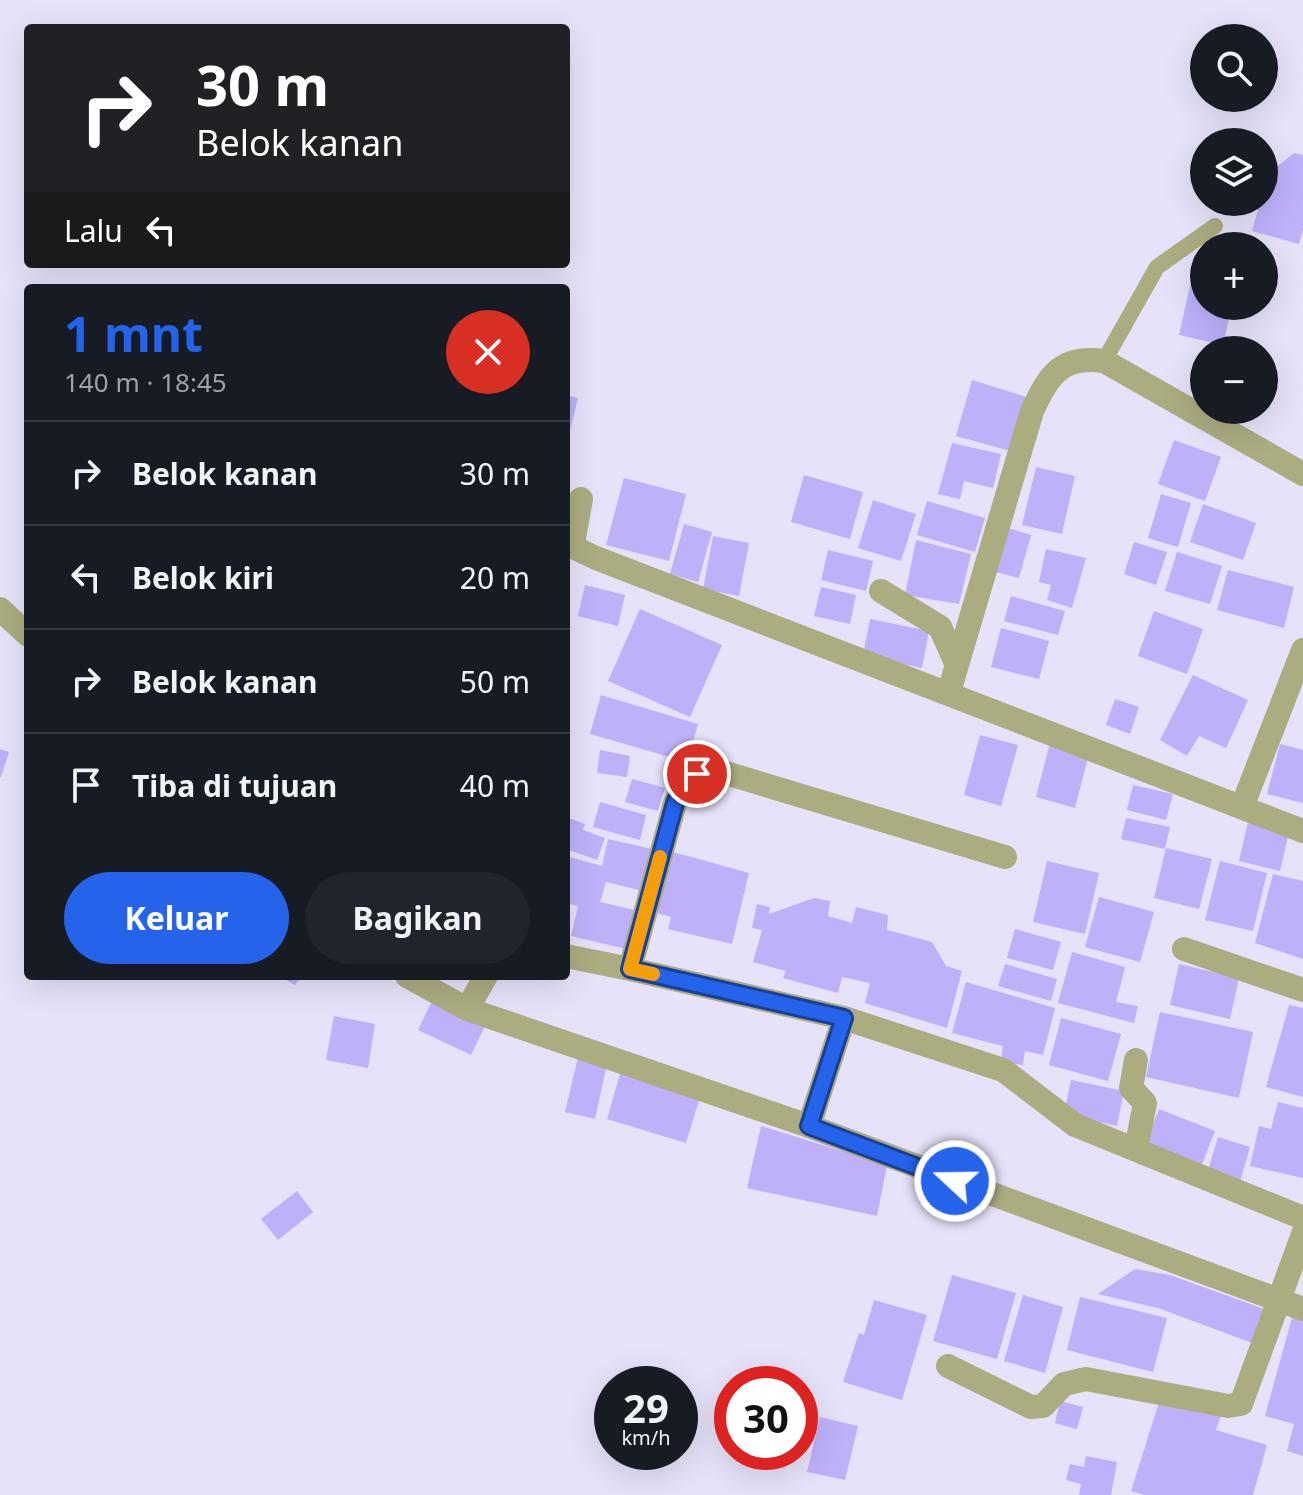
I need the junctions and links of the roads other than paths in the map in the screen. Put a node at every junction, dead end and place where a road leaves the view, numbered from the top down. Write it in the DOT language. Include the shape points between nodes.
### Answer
graph roads {
  1 [pos="1215,226"];
  2 [pos="1104,361"];
  3 [pos="1303,474"];
  4 [pos="581,499"];
  5 [pos="881,591"];
  6 [pos="0,609"];
  7 [pos="24,631"];
  8 [pos="1303,650"];
  9 [pos="957,665"];
  10 [pos="949,692"];
  11 [pos="1242,807"];
  12 [pos="1303,831"];
  13 [pos="1005,857"];
  14 [pos="1184,949"];
  15 [pos="570,957"];
  16 [pos="630,969"];
  17 [pos="414,980"];
  18 [pos="484,980"];
  19 [pos="1303,990"];
  20 [pos="467,1009"];
  21 [pos="842,1025"];
  22 [pos="1136,1060"];
  23 [pos="809,1126"];
  24 [pos="1136,1149"];
  25 [pos="1303,1218"];
  26 [pos="1303,1234"];
  27 [pos="1277,1301"];
  28 [pos="1303,1309"];
  29 [pos="948,1366"];
  1 -- 2 [label="lane" via="1157,267"];
  2 -- 3 [label="street"];
  2 -- 9 [label="street" via="1083,358 1064,364 1045,384 1032,411"];
  4 -- 10 [label="street" via="572,536 577,549"];
  5 -- 9 [label="street" via="940,627"];
  6 -- 7 [label="street"];
  8 -- 11 [label="street"];
  9 -- 10 [label="street"];
  10 -- 11 [label="street"];
  11 -- 12 [label="street"];
  13 -- 16 [label="street" via="719,771 697,774 675,803"];
  14 -- 19 [label="street"];
  15 -- 16 [label="street"];
  16 -- 21 [label="street"];
  17 -- 20 [label="street"];
  18 -- 20 [label="street"];
  20 -- 23 [label="street"];
  21 -- 23 [label="street"];
  21 -- 24 [label="street" via="1003,1070 1063,1118"];
  22 -- 24 [label="street" via="1131,1088 1145,1103"];
  23 -- 27 [label="street"];
  24 -- 25 [label="street"];
  26 -- 27 [label="street"];
  27 -- 28 [label="street"];
  27 -- 29 [label="street" via="1246,1398 1234,1406 1086,1379 1064,1384 1043,1406 1031,1407"];
}
